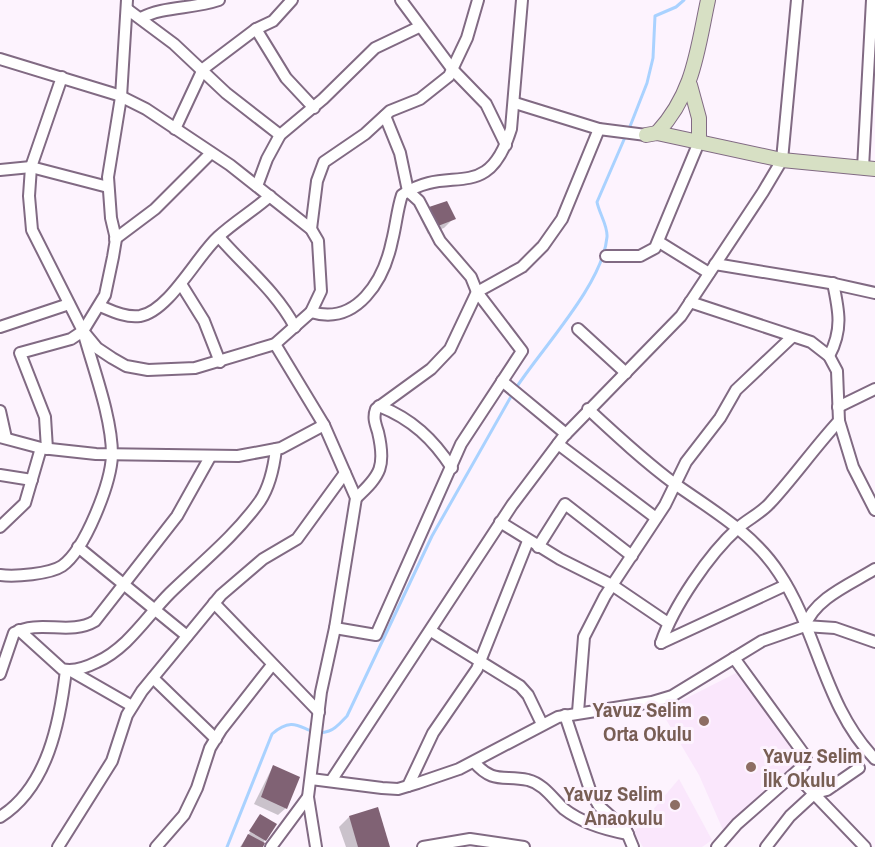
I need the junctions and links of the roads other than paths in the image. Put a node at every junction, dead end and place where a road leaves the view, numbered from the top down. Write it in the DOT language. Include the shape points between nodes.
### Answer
graph roads {
  1 [pos="219,0"];
  2 [pos="292,0"];
  3 [pos="401,0"];
  4 [pos="478,0"];
  5 [pos="522,0"];
  6 [pos="708,0"];
  7 [pos="797,0"];
  8 [pos="872,0"];
  9 [pos="127,4"];
  10 [pos="141,18"];
  11 [pos="419,27"];
  12 [pos="256,29"];
  13 [pos="0,59"];
  14 [pos="203,69"];
  15 [pos="453,70"];
  16 [pos="62,77"];
  17 [pos="690,85"];
  18 [pos="121,97"];
  19 [pos="515,103"];
  20 [pos="314,108"];
  21 [pos="385,116"];
  22 [pos="175,129"];
  23 [pos="599,129"];
  24 [pos="651,134"];
  25 [pos="280,135"];
  26 [pos="699,141"];
  27 [pos="506,145"];
  28 [pos="211,153"];
  29 [pos="782,160"];
  30 [pos="31,167"];
  31 [pos="869,168"];
  32 [pos="0,170"];
  33 [pos="257,186"];
  34 [pos="108,187"];
  35 [pos="408,191"];
  36 [pos="270,196"];
  37 [pos="311,229"];
  38 [pos="219,237"];
  39 [pos="115,239"];
  40 [pos="659,242"];
  41 [pos="606,256"];
  42 [pos="712,269"];
  43 [pos="833,283"];
  44 [pos="181,284"];
  45 [pos="477,292"];
  46 [pos="875,293"];
  47 [pos="690,302"];
  48 [pos="69,304"];
  49 [pos="100,306"];
  50 [pos="311,312"];
  51 [pos="0,327"];
  52 [pos="295,327"];
  53 [pos="578,329"];
  54 [pos="83,330"];
  55 [pos="792,337"];
  56 [pos="275,344"];
  57 [pos="829,356"];
  58 [pos="220,362"];
  59 [pos="626,373"];
  60 [pos="506,383"];
  61 [pos="875,389"];
  62 [pos="379,406"];
  63 [pos="838,407"];
  64 [pos="588,409"];
  65 [pos="0,411"];
  66 [pos="839,421"];
  67 [pos="324,425"];
  68 [pos="566,434"];
  69 [pos="3,438"];
  70 [pos="558,444"];
  71 [pos="44,448"];
  72 [pos="276,449"];
  73 [pos="112,455"];
  74 [pos="210,457"];
  75 [pos="452,468"];
  76 [pos="345,473"];
  77 [pos="0,475"];
  78 [pos="32,480"];
  79 [pos="674,483"];
  80 [pos="356,498"];
  81 [pos="875,510"];
  82 [pos="656,518"];
  83 [pos="500,522"];
  84 [pos="0,527"];
  85 [pos="738,528"];
  86 [pos="533,544"];
  87 [pos="78,547"];
  88 [pos="632,556"];
  89 [pos="875,569"];
  90 [pos="0,575"];
  91 [pos="125,585"];
  92 [pos="612,585"];
  93 [pos="786,585"];
  94 [pos="214,603"];
  95 [pos="155,611"];
  96 [pos="668,623"];
  97 [pos="805,626"];
  98 [pos="335,628"];
  99 [pos="19,630"];
  100 [pos="431,631"];
  101 [pos="187,636"];
  102 [pos="875,642"];
  103 [pos="734,658"];
  104 [pos="480,663"];
  105 [pos="273,665"];
  106 [pos="68,670"];
  107 [pos="0,674"];
  108 [pos="153,678"];
  109 [pos="132,706"];
  110 [pos="319,712"];
  111 [pos="578,712"];
  112 [pos="565,715"];
  113 [pos="542,724"];
  114 [pos="216,739"];
  115 [pos="875,759"];
  116 [pos="474,762"];
  117 [pos="859,768"];
  118 [pos="795,774"];
  119 [pos="311,779"];
  120 [pos="331,781"];
  121 [pos="408,786"];
  122 [pos="815,793"];
  123 [pos="308,797"];
  124 [pos="0,817"];
  125 [pos="628,834"];
  126 [pos="58,847"];
  127 [pos="156,847"];
  128 [pos="271,847"];
  129 [pos="316,847"];
  130 [pos="423,847"];
  131 [pos="524,847"];
  132 [pos="633,847"];
  133 [pos="717,847"];
  134 [pos="766,847"];
  135 [pos="865,847"];
  1 -- 10 [label="street" via="199,7 152,12"];
  2 -- 12 [label="street" via="273,21"];
  3 -- 11 [label="street"];
  4 -- 15 [label="street" via="468,38"];
  5 -- 19 [label="street"];
  6 -- 17 [label="street"];
  7 -- 29 [label="street"];
  8 -- 31 [label="street"];
  9 -- 10 [label="street"];
  9 -- 18 [label="street"];
  10 -- 14 [label="street"];
  11 -- 15 [label="street"];
  11 -- 20 [label="street" via="375,48"];
  12 -- 14 [label="street"];
  12 -- 20 [label="street" via="286,78"];
  13 -- 16 [label="street"];
  14 -- 22 [label="street"];
  14 -- 25 [label="street" via="226,93"];
  15 -- 21 [label="street" via="435,89"];
  15 -- 27 [label="street" via="486,104"];
  16 -- 18 [label="street"];
  16 -- 30 [label="street"];
  17 -- 24 [label="street" via="675,114"];
  17 -- 26 [label="street" via="699,118"];
  18 -- 22 [label="street"];
  18 -- 34 [label="street"];
  19 -- 23 [label="street"];
  19 -- 27 [label="street"];
  20 -- 25 [label="street"];
  21 -- 35 [label="street" via="400,153"];
  21 -- 37 [label="street" via="324,162 317,181"];
  22 -- 28 [label="street"];
  23 -- 24 [label="street"];
  23 -- 45 [label="street" via="562,219 543,246 522,267"];
  24 -- 26 [label="street"];
  25 -- 33 [label="street"];
  26 -- 29 [label="street"];
  26 -- 40 [label="street"];
  27 -- 35 [label="street" via="484,175 426,183"];
  28 -- 33 [label="street"];
  28 -- 39 [label="street" via="155,209"];
  29 -- 31 [label="street"];
  29 -- 42 [label="street"];
  30 -- 32 [label="street"];
  30 -- 34 [label="street"];
  30 -- 48 [label="street" via="32,230"];
  33 -- 36 [label="street"];
  34 -- 39 [label="street"];
  35 -- 45 [label="street" via="419,201 440,241 471,277"];
  35 -- 50 [label="street" via="398,206 384,269 370,293 351,310 336,315"];
  36 -- 37 [label="street"];
  36 -- 38 [label="street"];
  37 -- 50 [label="street" via="318,241 321,274 321,291"];
  38 -- 44 [label="street"];
  38 -- 52 [label="street" via="278,298"];
  39 -- 49 [label="street"];
  40 -- 41 [label="street" via="640,256"];
  40 -- 42 [label="street"];
  42 -- 43 [label="street"];
  42 -- 47 [label="street"];
  43 -- 46 [label="street"];
  43 -- 57 [label="street" via="840,331"];
  44 -- 49 [label="street" via="142,316"];
  44 -- 58 [label="street" via="204,321"];
  45 -- 60 [label="street" via="522,351"];
  45 -- 62 [label="street" via="450,349 431,369"];
  47 -- 55 [label="street"];
  47 -- 59 [label="street"];
  48 -- 51 [label="street"];
  48 -- 54 [label="street"];
  49 -- 54 [label="street"];
  50 -- 52 [label="street"];
  52 -- 56 [label="street"];
  53 -- 59 [label="street"];
  54 -- 58 [label="street" via="97,348 126,366 148,370 195,368"];
  54 -- 71 [label="street" via="70,339 20,353 45,417"];
  54 -- 73 [label="street"];
  55 -- 57 [label="street" via="811,342"];
  55 -- 79 [label="street" via="736,390"];
  56 -- 58 [label="street"];
  56 -- 67 [label="street"];
  57 -- 63 [label="street" via="837,371"];
  59 -- 64 [label="street"];
  60 -- 68 [label="street"];
  60 -- 75 [label="street" via="461,444"];
  61 -- 63 [label="street"];
  62 -- 75 [label="street" via="396,412 425,432"];
  62 -- 80 [label="street" via="373,416 383,453 382,465"];
  63 -- 66 [label="street"];
  64 -- 68 [label="street"];
  64 -- 79 [label="street"];
  65 -- 69 [label="street"];
  66 -- 81 [label="street" via="853,467"];
  66 -- 85 [label="street" via="758,516"];
  67 -- 72 [label="street"];
  67 -- 76 [label="street"];
  68 -- 70 [label="street"];
  69 -- 71 [label="street"];
  70 -- 82 [label="street"];
  70 -- 83 [label="street"];
  71 -- 73 [label="street"];
  71 -- 78 [label="street"];
  72 -- 74 [label="street"];
  72 -- 95 [label="street" via="261,500 229,538"];
  73 -- 74 [label="street"];
  73 -- 87 [label="street" via="100,501"];
  74 -- 91 [label="street" via="177,516"];
  75 -- 98 [label="street" via="376,634"];
  76 -- 80 [label="street"];
  76 -- 94 [label="street" via="297,539 263,559"];
  77 -- 78 [label="street"];
  78 -- 84 [label="street" via="25,503"];
  79 -- 82 [label="street"];
  79 -- 85 [label="street"];
  80 -- 98 [label="street"];
  82 -- 88 [label="street"];
  83 -- 86 [label="street"];
  83 -- 100 [label="street"];
  85 -- 93 [label="street"];
  85 -- 96 [label="street" via="697,578"];
  86 -- 88 [label="street" via="565,504"];
  86 -- 92 [label="street"];
  86 -- 104 [label="street" via="508,586"];
  87 -- 90 [label="street" via="61,567 47,572"];
  87 -- 91 [label="street"];
  88 -- 92 [label="street"];
  89 -- 97 [label="street" via="822,602"];
  91 -- 95 [label="street"];
  91 -- 99 [label="street" via="87,626"];
  92 -- 96 [label="street"];
  92 -- 111 [label="street" via="584,637"];
  93 -- 96 [label="street" via="661,643"];
  93 -- 97 [label="street"];
  94 -- 101 [label="street"];
  94 -- 105 [label="street"];
  95 -- 101 [label="street"];
  95 -- 106 [label="street" via="107,656"];
  97 -- 102 [label="street" via="835,628"];
  97 -- 103 [label="street" via="769,638"];
  97 -- 115 [label="street" via="849,726"];
  98 -- 110 [label="street"];
  99 -- 106 [label="street"];
  99 -- 107 [label="street" via="7,648"];
  100 -- 104 [label="street"];
  100 -- 120 [label="street"];
  101 -- 108 [label="street"];
  103 -- 111 [label="street" via="672,696"];
  103 -- 118 [label="street" via="806,757"];
  104 -- 113 [label="street" via="520,686"];
  104 -- 121 [label="street" via="433,733"];
  105 -- 110 [label="street"];
  105 -- 114 [label="street"];
  106 -- 109 [label="street"];
  106 -- 124 [label="street" via="53,738 40,771 13,807"];
  108 -- 109 [label="street"];
  108 -- 114 [label="street"];
  109 -- 126 [label="street" via="112,761"];
  110 -- 119 [label="street"];
  111 -- 112 [label="street"];
  112 -- 113 [label="street"];
  112 -- 125 [label="street" via="584,776 599,806"];
  113 -- 116 [label="street"];
  114 -- 127 [label="street" via="184,815"];
  116 -- 121 [label="street"];
  116 -- 125 [label="street" via="492,777 529,780 580,818 603,829"];
  117 -- 122 [label="street" via="827,790"];
  118 -- 122 [label="street"];
  118 -- 133 [label="street" via="737,824"];
  119 -- 120 [label="street"];
  119 -- 123 [label="street"];
  120 -- 121 [label="street" via="382,788"];
  122 -- 134 [label="street" via="790,816"];
  122 -- 135 [label="street"];
  123 -- 128 [label="street"];
  123 -- 129 [label="street"];
  125 -- 132 [label="street"];
  130 -- 131 [label="street" via="470,839"];
}
